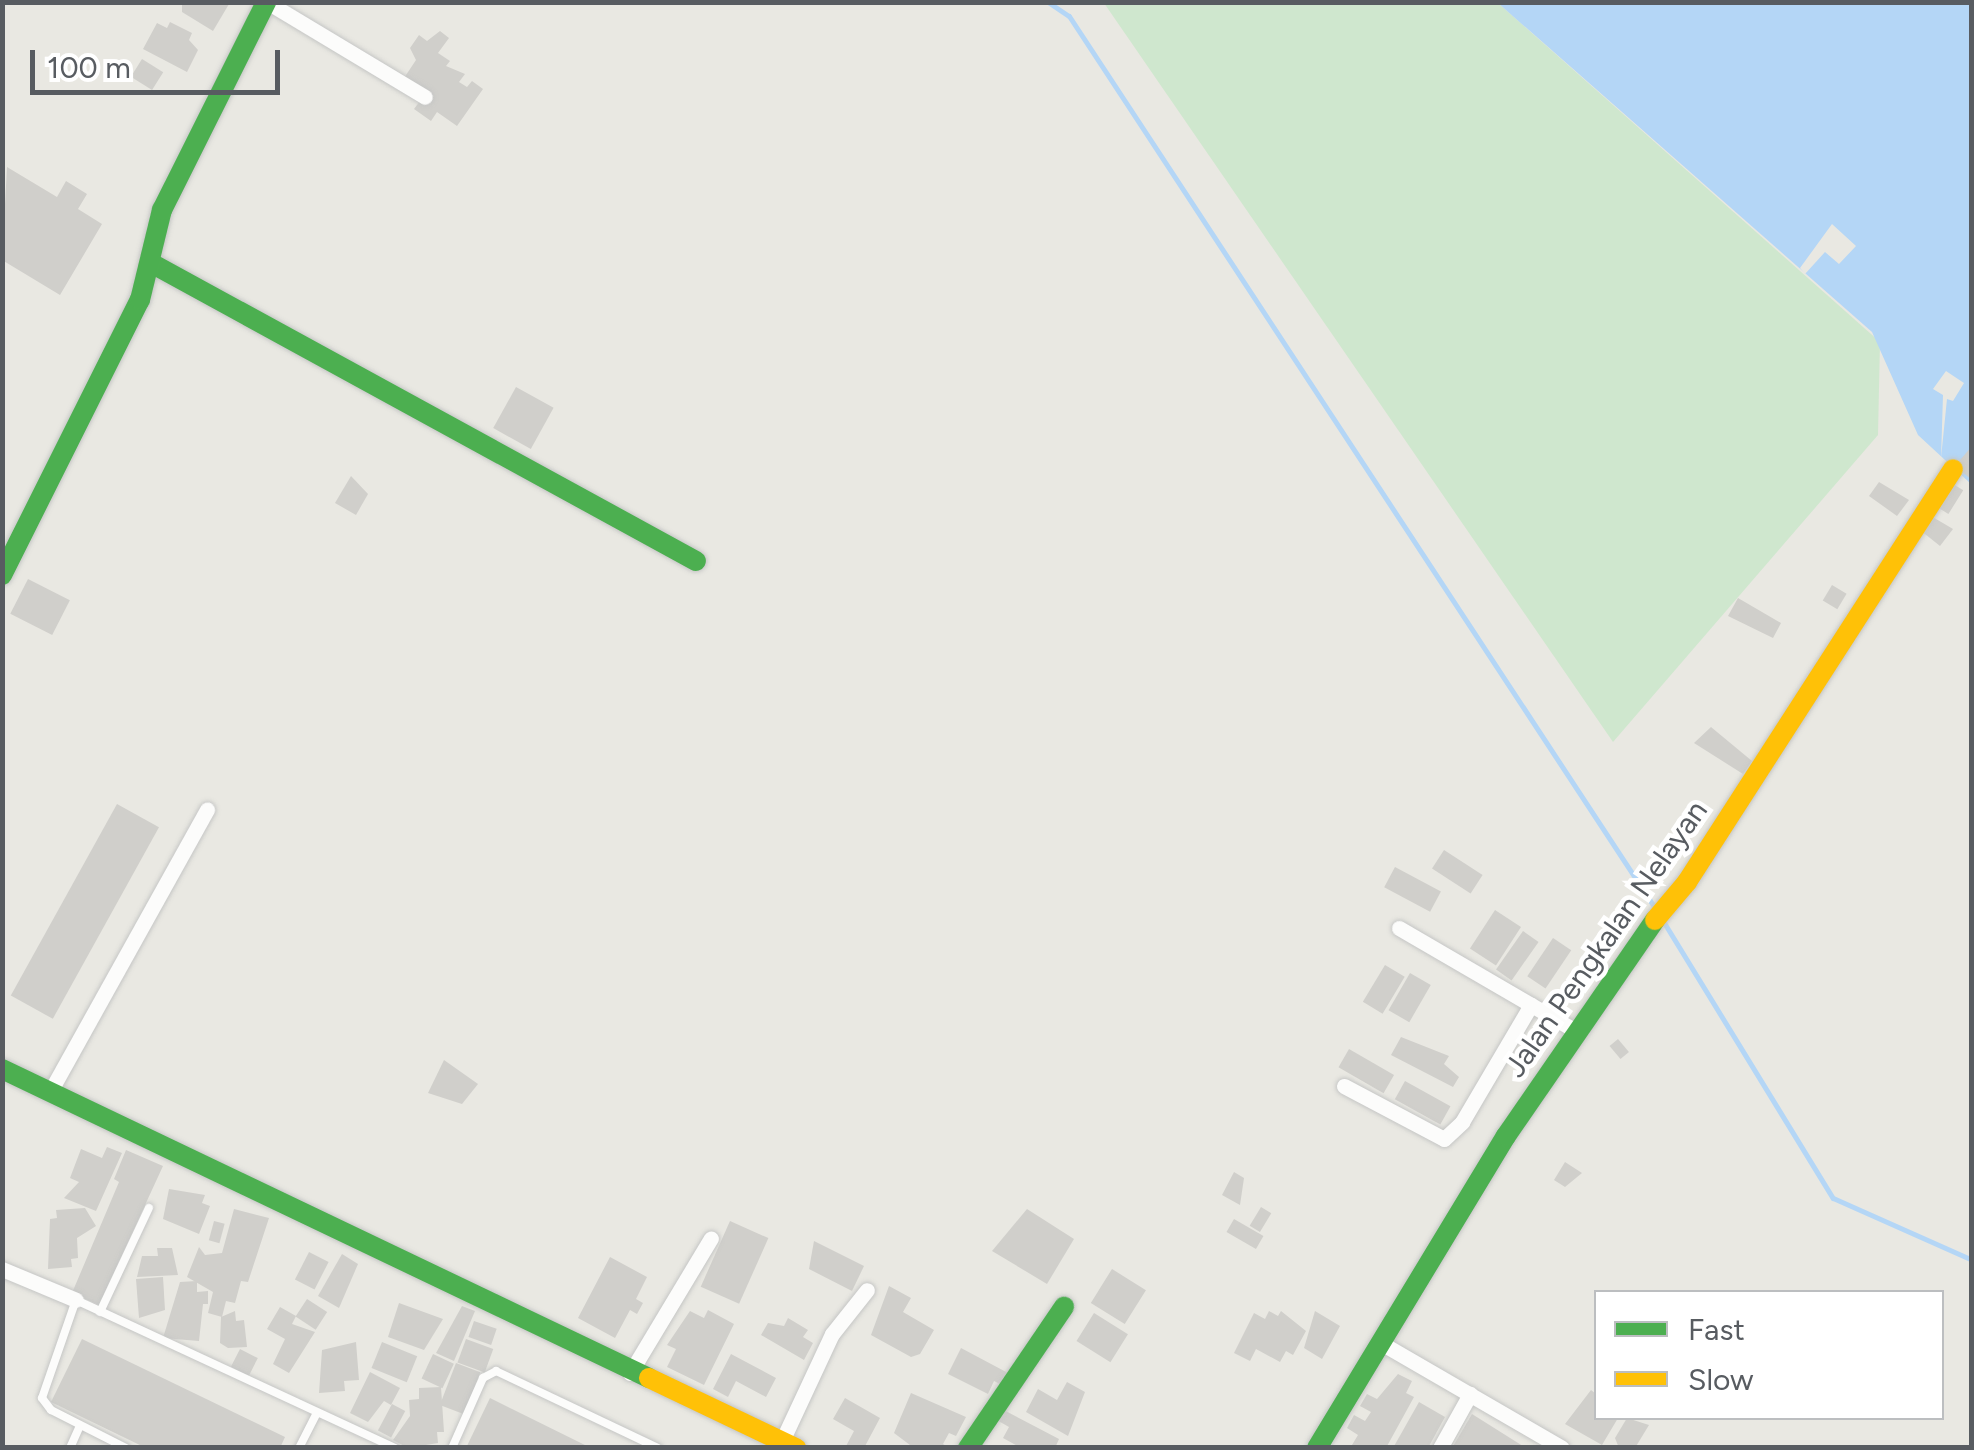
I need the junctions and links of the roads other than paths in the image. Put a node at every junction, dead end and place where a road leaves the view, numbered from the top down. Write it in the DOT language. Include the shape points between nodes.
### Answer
graph roads {
  1 [pos="267,2"];
  2 [pos="425,97"];
  3 [pos="152,263"];
  4 [pos="1953,470"];
  5 [pos="696,560"];
  6 [pos="2,575"];
  7 [pos="207,810"];
  8 [pos="1399,928"];
  9 [pos="1531,1005"];
  10 [pos="1576,1031"];
  11 [pos="2,1068"];
  12 [pos="1344,1086"];
  13 [pos="51,1090"];
  14 [pos="148,1208"];
  15 [pos="711,1238"];
  16 [pos="2,1269"];
  17 [pos="867,1290"];
  18 [pos="76,1300"];
  19 [pos="1064,1307"];
  20 [pos="100,1312"];
  21 [pos="1381,1343"];
  22 [pos="630,1373"];
  23 [pos="1470,1394"];
  24 [pos="316,1414"];
  25 [pos="80,1426"];
  26 [pos="630,1438"];
  27 [pos="301,1444"];
  28 [pos="789,1444"];
  29 [pos="70,1448"];
  30 [pos="126,1448"];
  31 [pos="315,1448"];
  32 [pos="394,1448"];
  33 [pos="452,1448"];
  34 [pos="626,1448"];
  35 [pos="658,1448"];
  36 [pos="968,1448"];
  37 [pos="1316,1448"];
  38 [pos="1440,1448"];
  39 [pos="1562,1448"];
  1 -- 2 [label="street"];
  1 -- 3 [label="street" via="162,210"];
  3 -- 5 [label="street"];
  3 -- 6 [label="street" via="140,300"];
  4 -- 10 [label="street, Jalan Pengkalan Nelayan" via="1687,882 1625,956"];
  7 -- 13 [label="street"];
  8 -- 9 [label="street"];
  9 -- 10 [label="street"];
  9 -- 12 [label="street" via="1462,1122 1444,1139"];
  10 -- 21 [label="street, Jalan Pengkalan Nelayan"];
  11 -- 13 [label="street"];
  13 -- 22 [label="street"];
  14 -- 20 [label="lane"];
  15 -- 22 [label="street"];
  16 -- 18 [label="street"];
  17 -- 28 [label="street" via="832,1334"];
  18 -- 20 [label="lane"];
  18 -- 25 [label="lane" via="41,1395 48,1408"];
  19 -- 36 [label="street"];
  20 -- 24 [label="lane"];
  21 -- 23 [label="street"];
  21 -- 37 [label="street, Jalan Pengkalan Nelayan"];
  22 -- 28 [label="street"];
  23 -- 38 [label="street"];
  23 -- 39 [label="street"];
  24 -- 27 [label="lane"];
  24 -- 32 [label="lane"];
  25 -- 29 [label="lane"];
  25 -- 30 [label="lane"];
  26 -- 33 [label="lane" via="496,1371 483,1378"];
  26 -- 34 [label="lane"];
  26 -- 35 [label="lane"];
  27 -- 31 [label="lane"];
}
